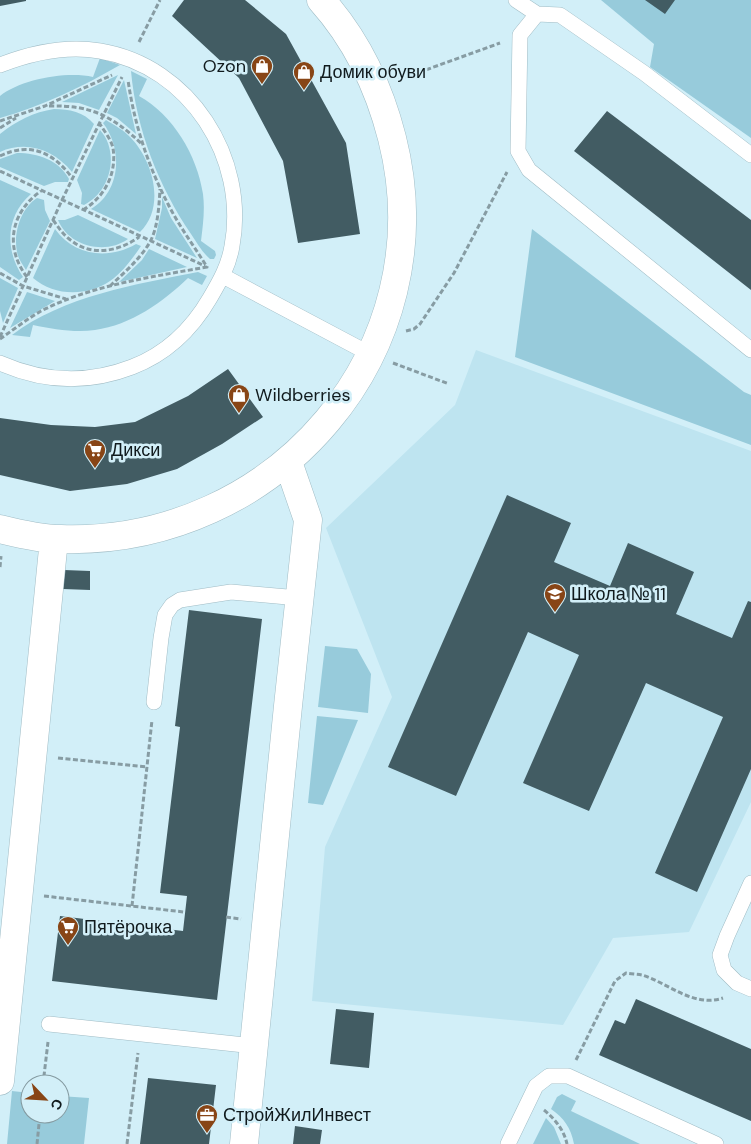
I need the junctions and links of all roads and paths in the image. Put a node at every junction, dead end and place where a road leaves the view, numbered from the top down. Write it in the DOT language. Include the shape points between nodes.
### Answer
graph roads {
  1 [pos="160,0"];
  2 [pos="321,0"];
  3 [pos="516,0"];
  4 [pos="537,14"];
  5 [pos="520,35"];
  6 [pos="128,64"];
  7 [pos="0,65"];
  8 [pos="377,88"];
  9 [pos="45,106"];
  10 [pos="18,116"];
  11 [pos="103,116"];
  12 [pos="0,121"];
  13 [pos="100,123"];
  14 [pos="0,128"];
  15 [pos="144,145"];
  16 [pos="518,151"];
  17 [pos="751,155"];
  18 [pos="0,156"];
  19 [pos="0,172"];
  20 [pos="73,179"];
  21 [pos="160,188"];
  22 [pos="42,191"];
  23 [pos="62,200"];
  24 [pos="83,210"];
  25 [pos="53,220"];
  26 [pos="140,237"];
  27 [pos="150,242"];
  28 [pos="207,267"];
  29 [pos="0,273"];
  30 [pos="223,276"];
  31 [pos="27,277"];
  32 [pos="23,286"];
  33 [pos="108,287"];
  34 [pos="67,300"];
  35 [pos="384,322"];
  36 [pos="0,338"];
  37 [pos="751,350"];
  38 [pos="370,354"];
  39 [pos="0,363"];
  40 [pos="449,384"];
  41 [pos="288,462"];
  42 [pos="0,529"];
  43 [pos="54,539"];
  44 [pos="300,598"];
  45 [pos="154,702"];
  46 [pos="32,755"];
  47 [pos="147,768"];
  48 [pos="751,883"];
  49 [pos="18,893"];
  50 [pos="132,906"];
  51 [pos="184,912"];
  52 [pos="226,917"];
  53 [pos="248,920"];
  54 [pos="744,986"];
  55 [pos="49,1024"];
  56 [pos="140,1034"];
  57 [pos="254,1046"];
  58 [pos="44,1074"];
  59 [pos="568,1076"];
  60 [pos="0,1082"];
  61 [pos="529,1102"];
  62 [pos="39,1124"];
  63 [pos="37,1144"];
  64 [pos="127,1144"];
  65 [pos="244,1144"];
  66 [pos="508,1144"];
  67 [pos="567,1144"];
  68 [pos="716,1144"];
  1 -- 6 [label="path"];
  2 -- 8 [label="street" via="344,29"];
  3 -- 4 [label="lane"];
  4 -- 5 [label="lane"];
  4 -- 17 [label="lane" via="560,15 644,73"];
  5 -- 8 [label="path"];
  5 -- 16 [label="lane"];
  6 -- 7 [label="lane" via="100,50 51,50"];
  6 -- 9 [label="path"];
  6 -- 11 [label="path"];
  6 -- 15 [label="path" via="131,103"];
  6 -- 30 [label="lane" via="154,72 175,86 209,124 221,147 230,171 235,222"];
  8 -- 35 [label="street" via="396,154 402,205 399,256"];
  9 -- 10 [label="path"];
  9 -- 11 [label="path" via="87,109"];
  10 -- 12 [label="path"];
  10 -- 14 [label="path"];
  11 -- 13 [label="path"];
  11 -- 15 [label="path"];
  13 -- 20 [label="path"];
  13 -- 24 [label="path" via="113,146 113,170 104,191"];
  15 -- 21 [label="path"];
  16 -- 35 [label="path" via="454,273 420,324 414,330 403,331"];
  16 -- 37 [label="lane" via="529,170"];
  18 -- 20 [label="path" via="19,150 42,152 54,158"];
  19 -- 22 [label="path"];
  20 -- 23 [label="path"];
  21 -- 27 [label="path"];
  21 -- 28 [label="path"];
  22 -- 23 [label="path"];
  22 -- 31 [label="path" via="23,208 13,236 13,252"];
  23 -- 24 [label="path"];
  23 -- 25 [label="path"];
  24 -- 26 [label="path"];
  25 -- 26 [label="path" via="72,242 94,250 121,248"];
  25 -- 31 [label="path"];
  26 -- 27 [label="path"];
  27 -- 28 [label="path"];
  27 -- 33 [label="path"];
  28 -- 30 [label="path"];
  28 -- 33 [label="path"];
  29 -- 32 [label="path"];
  30 -- 38 [label="lane"];
  30 -- 39 [label="lane" via="200,316 182,335 162,351 132,367 92,378 66,379 33,375"];
  31 -- 32 [label="path"];
  32 -- 34 [label="path"];
  32 -- 36 [label="path"];
  33 -- 34 [label="path"];
  34 -- 36 [label="path" via="40,312"];
  35 -- 38 [label="street"];
  38 -- 40 [label="path"];
  38 -- 41 [label="street" via="335,412"];
  41 -- 43 [label="street" via="230,501 166,527 97,538"];
  41 -- 44 [label="street" via="308,520"];
  42 -- 43 [label="street"];
  43 -- 46 [label="street"];
  44 -- 45 [label="lane" via="231,592 180,600 172,605 165,615"];
  44 -- 57 [label="street"];
  45 -- 47 [label="path"];
  46 -- 47 [label="path"];
  46 -- 49 [label="street"];
  47 -- 50 [label="path"];
  48 -- 54 [label="lane" via="720,955 724,970"];
  49 -- 50 [label="path"];
  49 -- 60 [label="street"];
  50 -- 51 [label="path"];
  52 -- 53 [label="path"];
  54 -- 59 [label="path" via="713,1001 697,999 641,975 626,973 615,981"];
  55 -- 56 [label="lane"];
  55 -- 58 [label="path"];
  56 -- 57 [label="lane"];
  56 -- 64 [label="path"];
  57 -- 65 [label="street"];
  59 -- 61 [label="lane" via="549,1076 536,1086"];
  59 -- 68 [label="lane"];
  61 -- 66 [label="lane"];
  61 -- 67 [label="path" via="552,1116"];
  62 -- 63 [label="path"];
}
